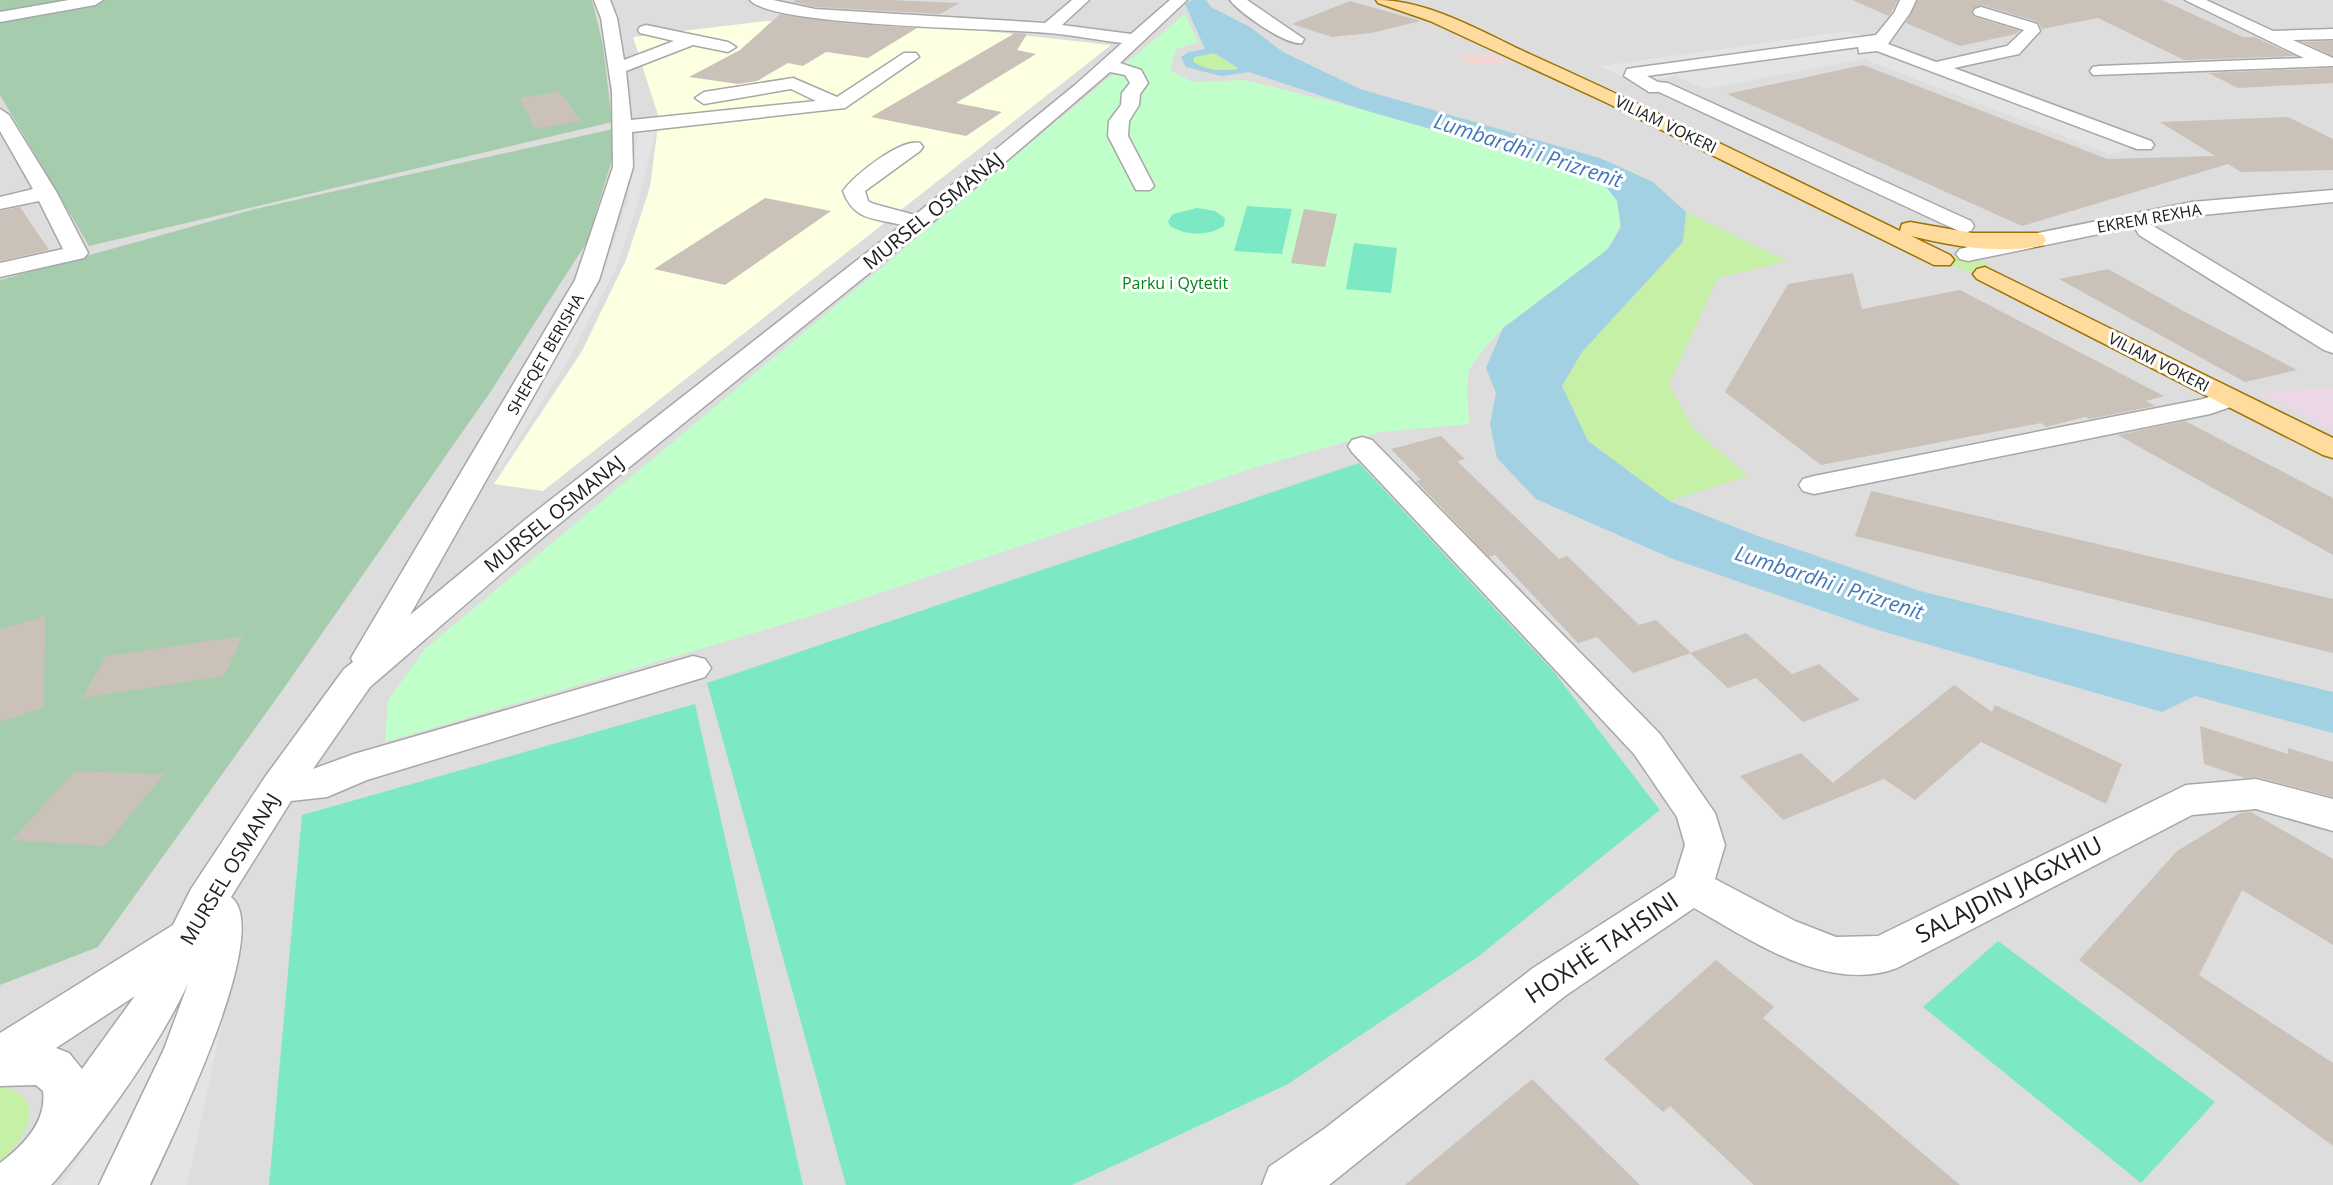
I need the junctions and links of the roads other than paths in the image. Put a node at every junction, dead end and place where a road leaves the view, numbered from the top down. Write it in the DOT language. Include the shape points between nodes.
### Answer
graph roads {
  1 [pos="95,0"];
  2 [pos="602,0"];
  3 [pos="758,0"];
  4 [pos="1081,0"];
  5 [pos="1238,0"];
  6 [pos="1384,0"];
  7 [pos="1420,0"];
  8 [pos="1908,0"];
  9 [pos="2193,0"];
  10 [pos="1176,2"];
  11 [pos="1981,12"];
  12 [pos="0,17"];
  13 [pos="1049,28"];
  14 [pos="646,30"];
  15 [pos="2333,34"];
  16 [pos="2271,35"];
  17 [pos="1296,39"];
  18 [pos="692,40"];
  19 [pos="1135,40"];
  20 [pos="1880,43"];
  21 [pos="728,47"];
  22 [pos="1846,54"];
  23 [pos="910,57"];
  24 [pos="2330,63"];
  25 [pos="1106,66"];
  26 [pos="1935,67"];
  27 [pos="616,69"];
  28 [pos="2099,71"];
  29 [pos="812,72"];
  30 [pos="793,83"];
  31 [pos="689,100"];
  32 [pos="666,104"];
  33 [pos="838,104"];
  34 [pos="0,115"];
  35 [pos="621,119"];
  36 [pos="2144,145"];
  37 [pos="913,147"];
  38 [pos="10,151"];
  39 [pos="2331,183"];
  40 [pos="1143,186"];
  41 [pos="46,192"];
  42 [pos="0,203"];
  43 [pos="2333,210"];
  44 [pos="918,222"];
  45 [pos="1896,226"];
  46 [pos="1963,226"];
  47 [pos="2147,230"];
  48 [pos="2035,240"];
  49 [pos="1954,256"];
  50 [pos="0,270"];
  51 [pos="1989,271"];
  52 [pos="2333,345"];
  53 [pos="2229,398"];
  54 [pos="1362,446"];
  55 [pos="2333,449"];
  56 [pos="1814,484"];
  57 [pos="693,669"];
  58 [pos="357,678"];
  59 [pos="279,788"];
  60 [pos="2333,815"];
  61 [pos="1692,887"];
  62 [pos="196,920"];
  63 [pos="0,1059"];
  64 [pos="0,1064"];
  65 [pos="55,1140"];
  66 [pos="19,1182"];
  67 [pos="124,1185"];
  68 [pos="1287,1185"];
  1 -- 12 [label="street"];
  2 -- 27 [label="street, SHEFQET BERISHA" via="609,18"];
  3 -- 13 [label="street" via="815,14"];
  4 -- 13 [label="street"];
  5 -- 17 [label="street"];
  6 -- 49 [label="main road, VILIAM VOKERI" via="1443,21"];
  7 -- 45 [label="main road, VILIAM VOKERI" via="1455,12 1629,93"];
  8 -- 20 [label="street" via="1903,15 1889,27"];
  9 -- 16 [label="street"];
  10 -- 19 [label="street, MURSEL OSMANAJ"];
  11 -- 26 [label="street" via="2024,23 2032,31 2013,50"];
  13 -- 19 [label="street"];
  14 -- 18 [label="street"];
  15 -- 16 [label="street"];
  16 -- 24 [label="street"];
  18 -- 21 [label="street"];
  18 -- 27 [label="street"];
  19 -- 25 [label="street, MURSEL OSMANAJ"];
  20 -- 22 [label="street"];
  20 -- 26 [label="street"];
  20 -- 46 [label="street" via="1827,45 1633,76"];
  23 -- 33 [label="street"];
  24 -- 28 [label="street"];
  25 -- 40 [label="street" via="1131,71 1138,78 1130,105 1119,121 1118,136"];
  25 -- 44 [label="street, MURSEL OSMANAJ"];
  26 -- 36 [label="street"];
  27 -- 35 [label="street, SHEFQET BERISHA"];
  29 -- 30 [label="street"];
  30 -- 31 [label="street"];
  30 -- 33 [label="street"];
  32 -- 35 [label="street"];
  33 -- 35 [label="street"];
  34 -- 38 [label="street"];
  35 -- 58 [label="street, SHEFQET BERISHA" via="624,167 587,280"];
  37 -- 44 [label="street" via="862,181 854,191 859,204 866,209"];
  38 -- 41 [label="street"];
  39 -- 48 [label="street, EKREM REXHA"];
  41 -- 42 [label="street"];
  41 -- 50 [label="street" via="76,253"];
  43 -- 47 [label="street, EKREM REXHA"];
  44 -- 58 [label="street, MURSEL OSMANAJ" via="537,526"];
  45 -- 48 [label="main road" via="1960,241"];
  45 -- 49 [label="main road, VILIAM VOKERI"];
  47 -- 51 [label="street, EKREM REXHA"];
  47 -- 52 [label="street"];
  48 -- 49 [label="street, EKREM REXHA"];
  49 -- 51 [label="main road, VILIAM VOKERI" via="1948,267 1962,273"];
  51 -- 53 [label="main road, VILIAM VOKERI"];
  53 -- 55 [label="main road, VILIAM VOKERI"];
  53 -- 56 [label="street"];
  54 -- 61 [label="street, HOXHË TAHSINI" via="1647,744 1695,813 1702,834 1705,845"];
  57 -- 59 [label="street" via="354,769 327,782"];
  58 -- 59 [label="street, MURSEL OSMANAJ"];
  59 -- 62 [label="street, MURSEL OSMANAJ"];
  60 -- 61 [label="street, SALAJDIN JAGXHIU" via="2256,794 2186,800 1882,955 1834,956 1780,934"];
  61 -- 68 [label="street, HOXHË TAHSINI" via="1549,982"];
  62 -- 63 [label="street"];
  62 -- 65 [label="street, MURSEL OSMANAJ" via="158,999 111,1070"];
  62 -- 67 [label="street" via="221,913 220,942 211,981 184,1056"];
  64 -- 65 [label="street" via="36,1062 53,1068 64,1080 69,1097 66,1117"];
  65 -- 66 [label="street, MURSEL OSMANAJ"];
}
